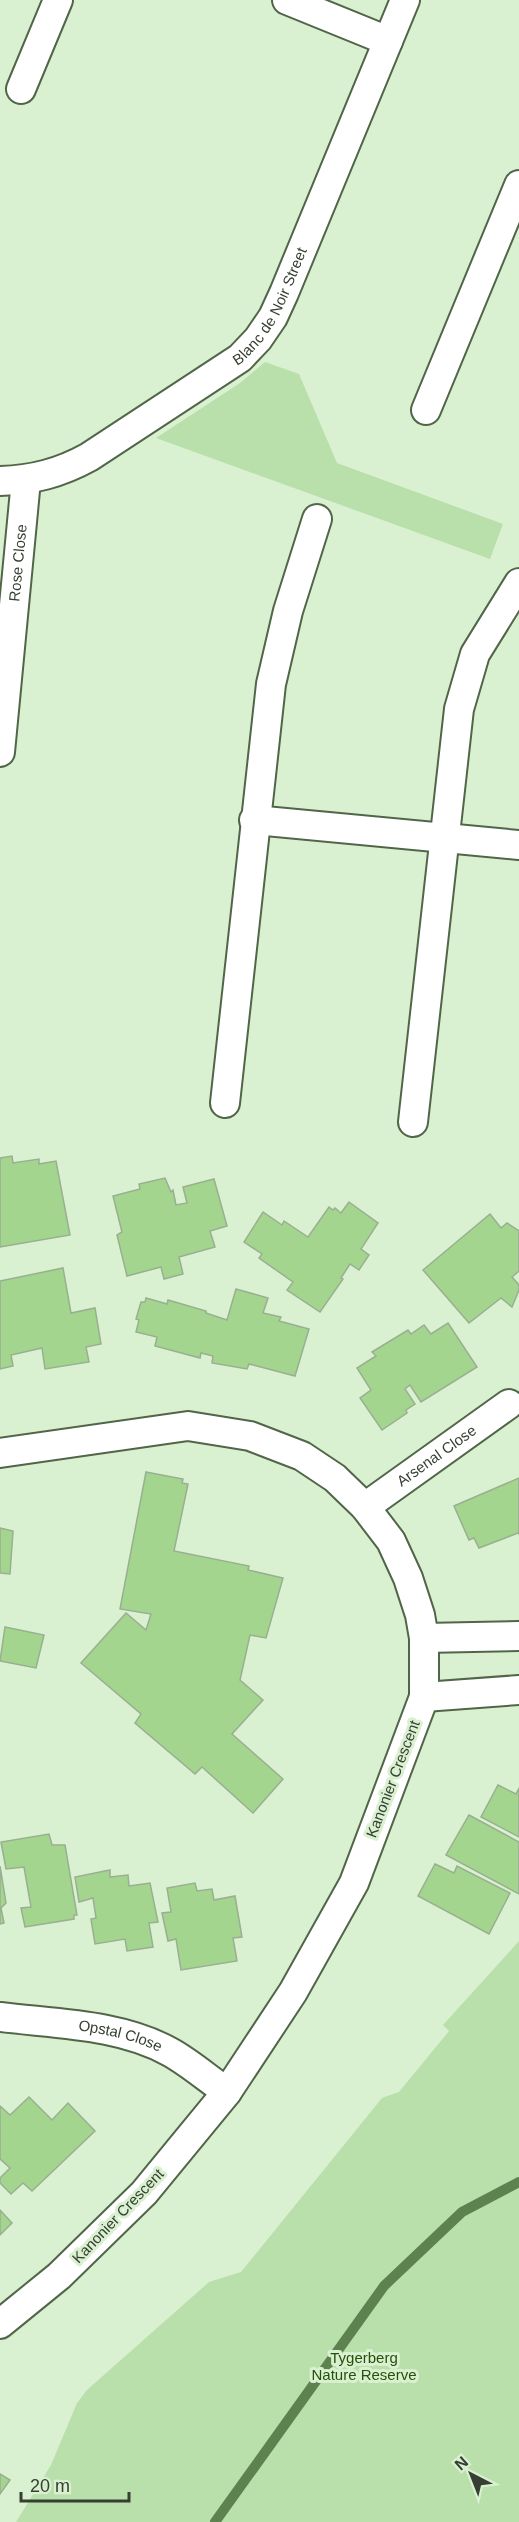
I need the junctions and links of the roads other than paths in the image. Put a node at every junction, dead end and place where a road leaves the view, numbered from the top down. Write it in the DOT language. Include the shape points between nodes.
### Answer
graph roads {
  1 [pos="58,0"];
  2 [pos="287,0"];
  3 [pos="405,0"];
  4 [pos="388,41"];
  5 [pos="21,88"];
  6 [pos="519,185"];
  7 [pos="426,410"];
  8 [pos="13,481"];
  9 [pos="317,519"];
  10 [pos="519,583"];
  11 [pos="0,752"];
  12 [pos="254,820"];
  13 [pos="444,838"];
  14 [pos="519,845"];
  15 [pos="225,1103"];
  16 [pos="413,1122"];
  17 [pos="509,1404"];
  18 [pos="0,1453"];
  19 [pos="365,1507"];
  20 [pos="519,1635"];
  21 [pos="424,1638"];
  22 [pos="519,1690"];
  23 [pos="424,1697"];
  24 [pos="0,2017"];
  25 [pos="227,2092"];
  26 [pos="0,2324"];
  1 -- 5 [label="street"];
  2 -- 4 [label="street"];
  3 -- 4 [label="street, Blanc de Noir Street"];
  4 -- 8 [label="street, Blanc de Noir Street" via="284,293 258,339 219,373 89,458 69,468"];
  6 -- 7 [label="street"];
  8 -- 11 [label="street, Rose Close"];
  9 -- 12 [label="street" via="288,611 271,684"];
  10 -- 13 [label="street" via="475,654 465,684"];
  12 -- 13 [label="street"];
  12 -- 15 [label="street"];
  13 -- 14 [label="street"];
  13 -- 16 [label="street"];
  17 -- 19 [label="street, Arsenal Close"];
  18 -- 19 [label="street, Kanonier Crescent" via="188,1426 250,1436 302,1456 335,1478"];
  19 -- 21 [label="street, Kanonier Crescent" via="391,1541 408,1578"];
  20 -- 21 [label="street"];
  21 -- 23 [label="street, Kanonier Crescent"];
  22 -- 23 [label="street"];
  23 -- 25 [label="street, Kanonier Crescent" via="354,1883 293,1992"];
  24 -- 25 [label="street, Opstal Close" via="135,2036 171,2052"];
  25 -- 26 [label="street, Kanonier Crescent" via="144,2193 59,2276"];
}
